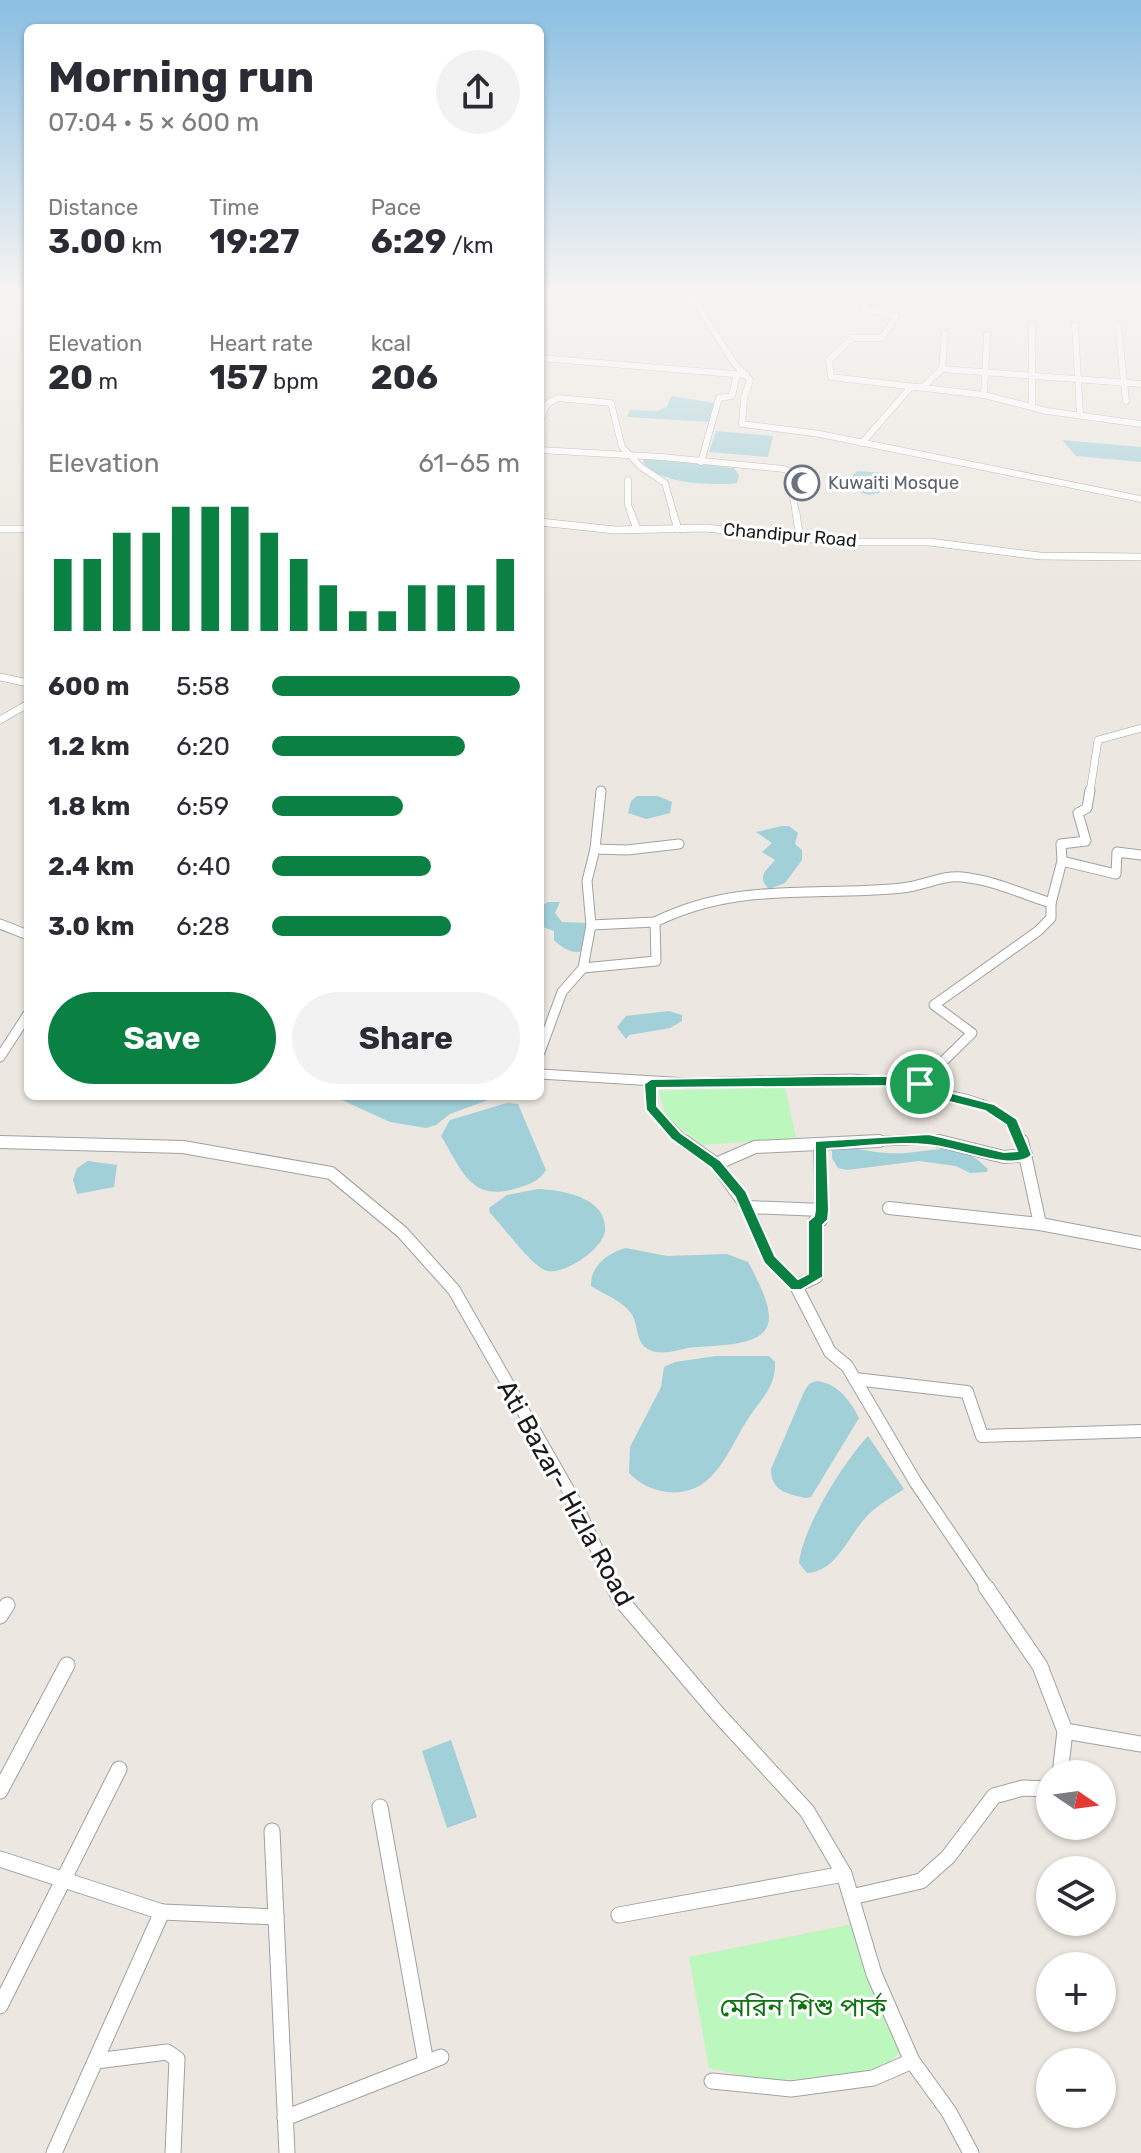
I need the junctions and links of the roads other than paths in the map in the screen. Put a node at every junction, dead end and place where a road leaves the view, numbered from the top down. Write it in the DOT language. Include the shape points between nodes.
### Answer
graph roads {
  1 [pos="732,395"];
  2 [pos="745,395"];
  3 [pos="903,395"];
  4 [pos="986,395"];
  5 [pos="1032,395"];
  6 [pos="1079,395"];
  7 [pos="1125,395"];
  8 [pos="1126,401"];
  9 [pos="1032,404"];
  10 [pos="544,411"];
  11 [pos="1080,415"];
  12 [pos="1141,424"];
  13 [pos="862,443"];
  14 [pos="544,450"];
  15 [pos="628,455"];
  16 [pos="701,462"];
  17 [pos="628,480"];
  18 [pos="1141,499"];
  19 [pos="544,522"];
  20 [pos="0,529"];
  21 [pos="24,529"];
  22 [pos="637,529"];
  23 [pos="678,529"];
  24 [pos="800,539"];
  25 [pos="1141,557"];
  26 [pos="0,677"];
  27 [pos="24,682"];
  28 [pos="24,706"];
  29 [pos="0,720"];
  30 [pos="1141,728"];
  31 [pos="601,791"];
  32 [pos="679,844"];
  33 [pos="595,849"];
  34 [pos="1141,855"];
  35 [pos="1062,861"];
  36 [pos="1051,903"];
  37 [pos="655,922"];
  38 [pos="0,924"];
  39 [pos="591,925"];
  40 [pos="24,933"];
  41 [pos="583,968"];
  42 [pos="24,1020"];
  43 [pos="544,1041"];
  44 [pos="0,1057"];
  45 [pos="544,1074"];
  46 [pos="651,1084"];
  47 [pos="920,1084"];
  48 [pos="0,1142"];
  49 [pos="820,1144"];
  50 [pos="1026,1155"];
  51 [pos="716,1164"];
  52 [pos="747,1207"];
  53 [pos="889,1208"];
  54 [pos="822,1210"];
  55 [pos="1040,1224"];
  56 [pos="1141,1243"];
  57 [pos="796,1286"];
  58 [pos="855,1379"];
  59 [pos="1141,1431"];
  60 [pos="67,1665"];
  61 [pos="1065,1731"];
  62 [pos="1141,1744"];
  63 [pos="1062,1760"];
  64 [pos="119,1769"];
  65 [pos="1036,1788"];
  66 [pos="0,1791"];
  67 [pos="380,1807"];
  68 [pos="272,1831"];
  69 [pos="0,1859"];
  70 [pos="844,1874"];
  71 [pos="62,1880"];
  72 [pos="851,1897"];
  73 [pos="162,1912"];
  74 [pos="619,1915"];
  75 [pos="276,1917"];
  76 [pos="0,2006"];
  77 [pos="96,2061"];
  78 [pos="912,2061"];
  79 [pos="712,2081"];
  80 [pos="285,2118"];
  81 [pos="54,2153"];
  82 [pos="173,2153"];
  83 [pos="287,2153"];
  84 [pos="971,2153"];
  1 -- 16 [label="street" via="719,398"];
  2 -- 13 [label="street" via="742,424"];
  3 -- 13 [label="street"];
  4 -- 11 [label="street"];
  5 -- 9 [label="street"];
  6 -- 11 [label="street"];
  7 -- 8 [label="street"];
  10 -- 15 [label="street" via="558,398 611,403"];
  11 -- 12 [label="street"];
  13 -- 18 [label="street"];
  14 -- 15 [label="street"];
  15 -- 16 [label="street"];
  15 -- 23 [label="street" via="638,468 665,483"];
  16 -- 24 [label="street" via="789,471"];
  17 -- 22 [label="street" via="628,505"];
  19 -- 22 [label="street, Chandipur Road"];
  20 -- 21 [label="street"];
  22 -- 23 [label="street, Chandipur Road"];
  23 -- 24 [label="street, Chandipur Road"];
  24 -- 25 [label="street, Chandipur Road" via="929,542 1040,556"];
  26 -- 27 [label="street"];
  28 -- 29 [label="street"];
  30 -- 35 [label="street" via="1098,740 1087,808 1078,813 1086,841 1061,844"];
  31 -- 33 [label="street"];
  32 -- 33 [label="street"];
  33 -- 39 [label="street" via="587,881"];
  34 -- 35 [label="street" via="1117,852 1116,874"];
  35 -- 36 [label="street"];
  36 -- 37 [label="street" via="958,876 904,888 743,896 674,910"];
  36 -- 47 [label="street" via="1051,918 1031,939 934,1005 972,1033"];
  37 -- 39 [label="street"];
  37 -- 41 [label="street" via="656,961"];
  38 -- 40 [label="street"];
  39 -- 41 [label="street"];
  41 -- 43 [label="street" via="562,992"];
  42 -- 44 [label="street"];
  45 -- 46 [label="street"];
  46 -- 47 [label="street"];
  46 -- 51 [label="street" via="651,1107 676,1136"];
  47 -- 50 [label="street" via="923,1091 989,1108 1012,1122"];
  48 -- 70 [label="street, Ati Bazar- Hizla Road" via="183,1147 331,1173 402,1232 454,1290 575,1502 620,1599 807,1811"];
  49 -- 50 [label="street" via="929,1139 1004,1157"];
  49 -- 51 [label="street" via="755,1147"];
  49 -- 54 [label="street"];
  50 -- 55 [label="street"];
  51 -- 52 [label="street"];
  52 -- 54 [label="street"];
  52 -- 57 [label="street" via="769,1259"];
  53 -- 55 [label="street"];
  54 -- 57 [label="street" via="821,1220 815,1221 816,1277"];
  55 -- 56 [label="street"];
  57 -- 58 [label="street" via="830,1352"];
  58 -- 59 [label="street" via="967,1392 982,1436"];
  58 -- 61 [label="street" via="916,1483 1040,1666"];
  60 -- 66 [label="street"];
  61 -- 62 [label="street"];
  61 -- 63 [label="street"];
  64 -- 71 [label="street"];
  65 -- 72 [label="street" via="994,1796 948,1857 921,1881"];
  67 -- 80 [label="street" via="434,2060"];
  68 -- 75 [label="street"];
  69 -- 71 [label="street"];
  70 -- 72 [label="street, Ati Bazar- Hizla Road"];
  70 -- 74 [label="street"];
  71 -- 73 [label="street"];
  71 -- 76 [label="street"];
  72 -- 78 [label="street, Ati Bazar- Hizla Road" via="874,1974"];
  73 -- 75 [label="street"];
  73 -- 77 [label="street"];
  75 -- 80 [label="street"];
  77 -- 81 [label="street"];
  77 -- 82 [label="street" via="174,2054"];
  78 -- 79 [label="street" via="873,2078 791,2089"];
  78 -- 84 [label="street, Ati Bazar- Hizla Road"];
  80 -- 83 [label="street"];
}
